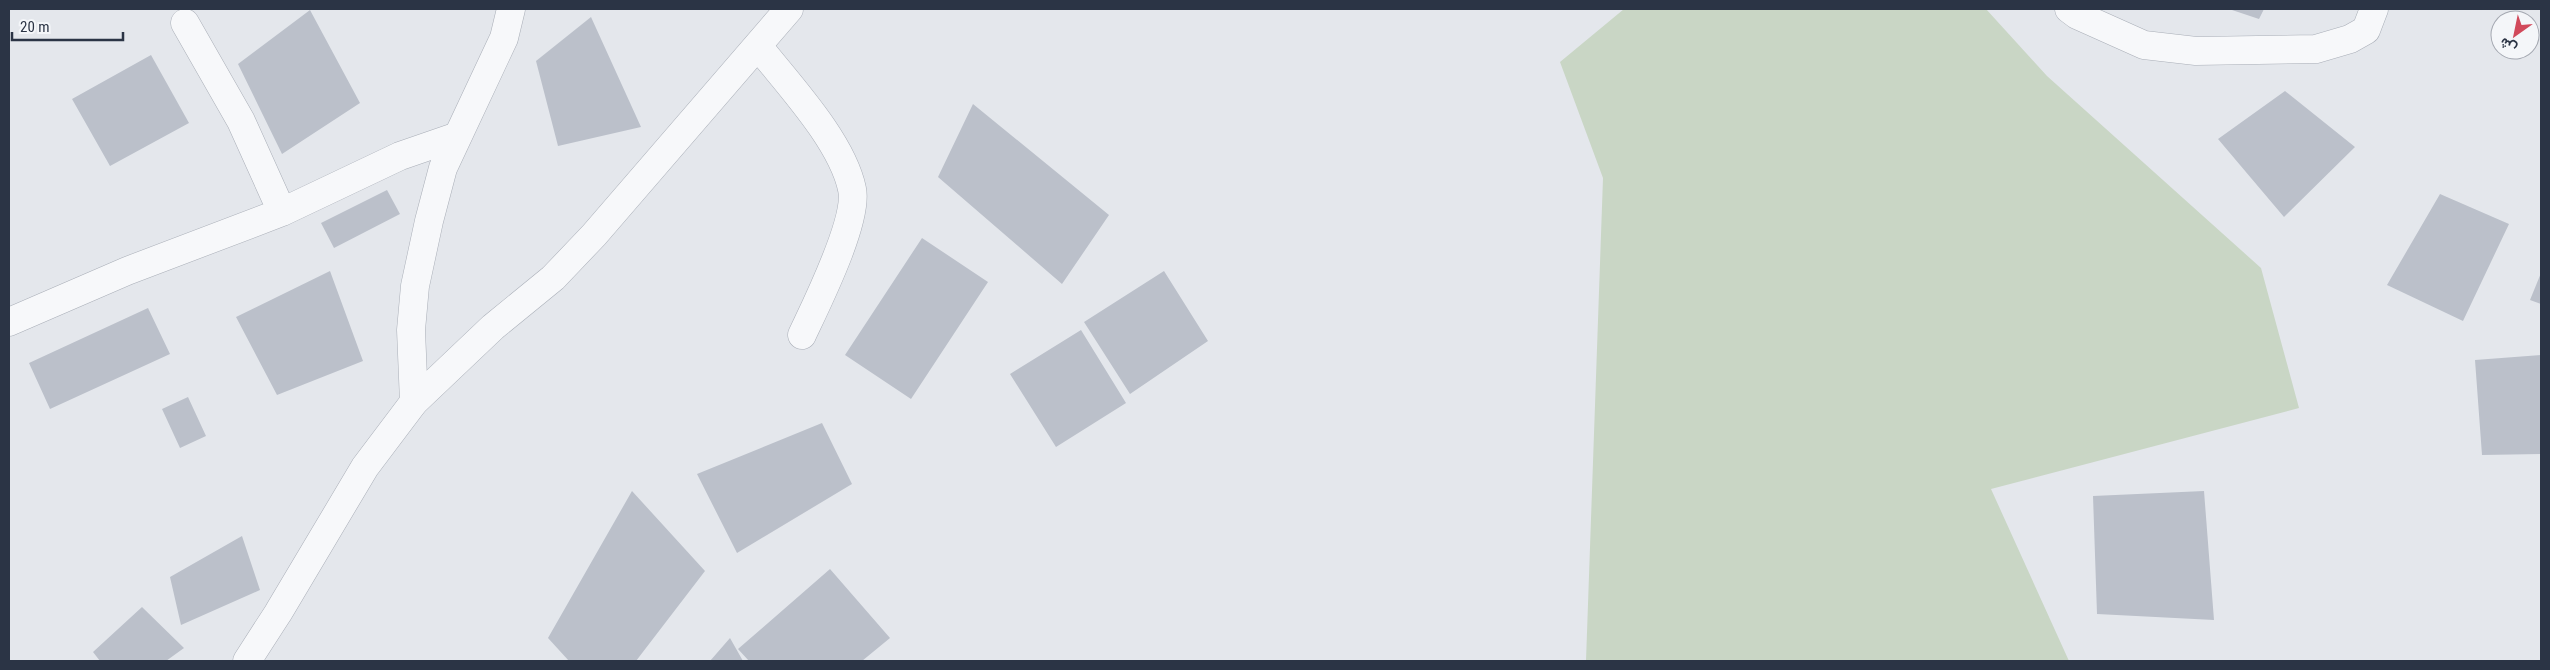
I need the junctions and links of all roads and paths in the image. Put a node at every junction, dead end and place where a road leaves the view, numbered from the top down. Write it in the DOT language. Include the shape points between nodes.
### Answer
graph roads {
  1 [pos="511,9"];
  2 [pos="789,9"];
  3 [pos="2069,9"];
  4 [pos="2374,9"];
  5 [pos="185,23"];
  6 [pos="758,46"];
  7 [pos="455,137"];
  8 [pos="282,212"];
  9 [pos="9,322"];
  10 [pos="802,335"];
  11 [pos="414,402"];
  12 [pos="247,661"];
  1 -- 7 [label="street" via="504,38"];
  2 -- 6 [label="street"];
  3 -- 4 [label="street" via="2144,45 2196,51 2316,49 2350,40 2366,30"];
  5 -- 8 [label="street" via="241,121"];
  6 -- 10 [label="street" via="816,118 840,157 853,190 849,225"];
  6 -- 11 [label="street" via="560,271 450,365"];
  7 -- 8 [label="street" via="400,156"];
  7 -- 11 [label="street" via="443,168 415,286 411,330"];
  8 -- 9 [label="street" via="127,271"];
  11 -- 12 [label="street" via="365,467"];
}
